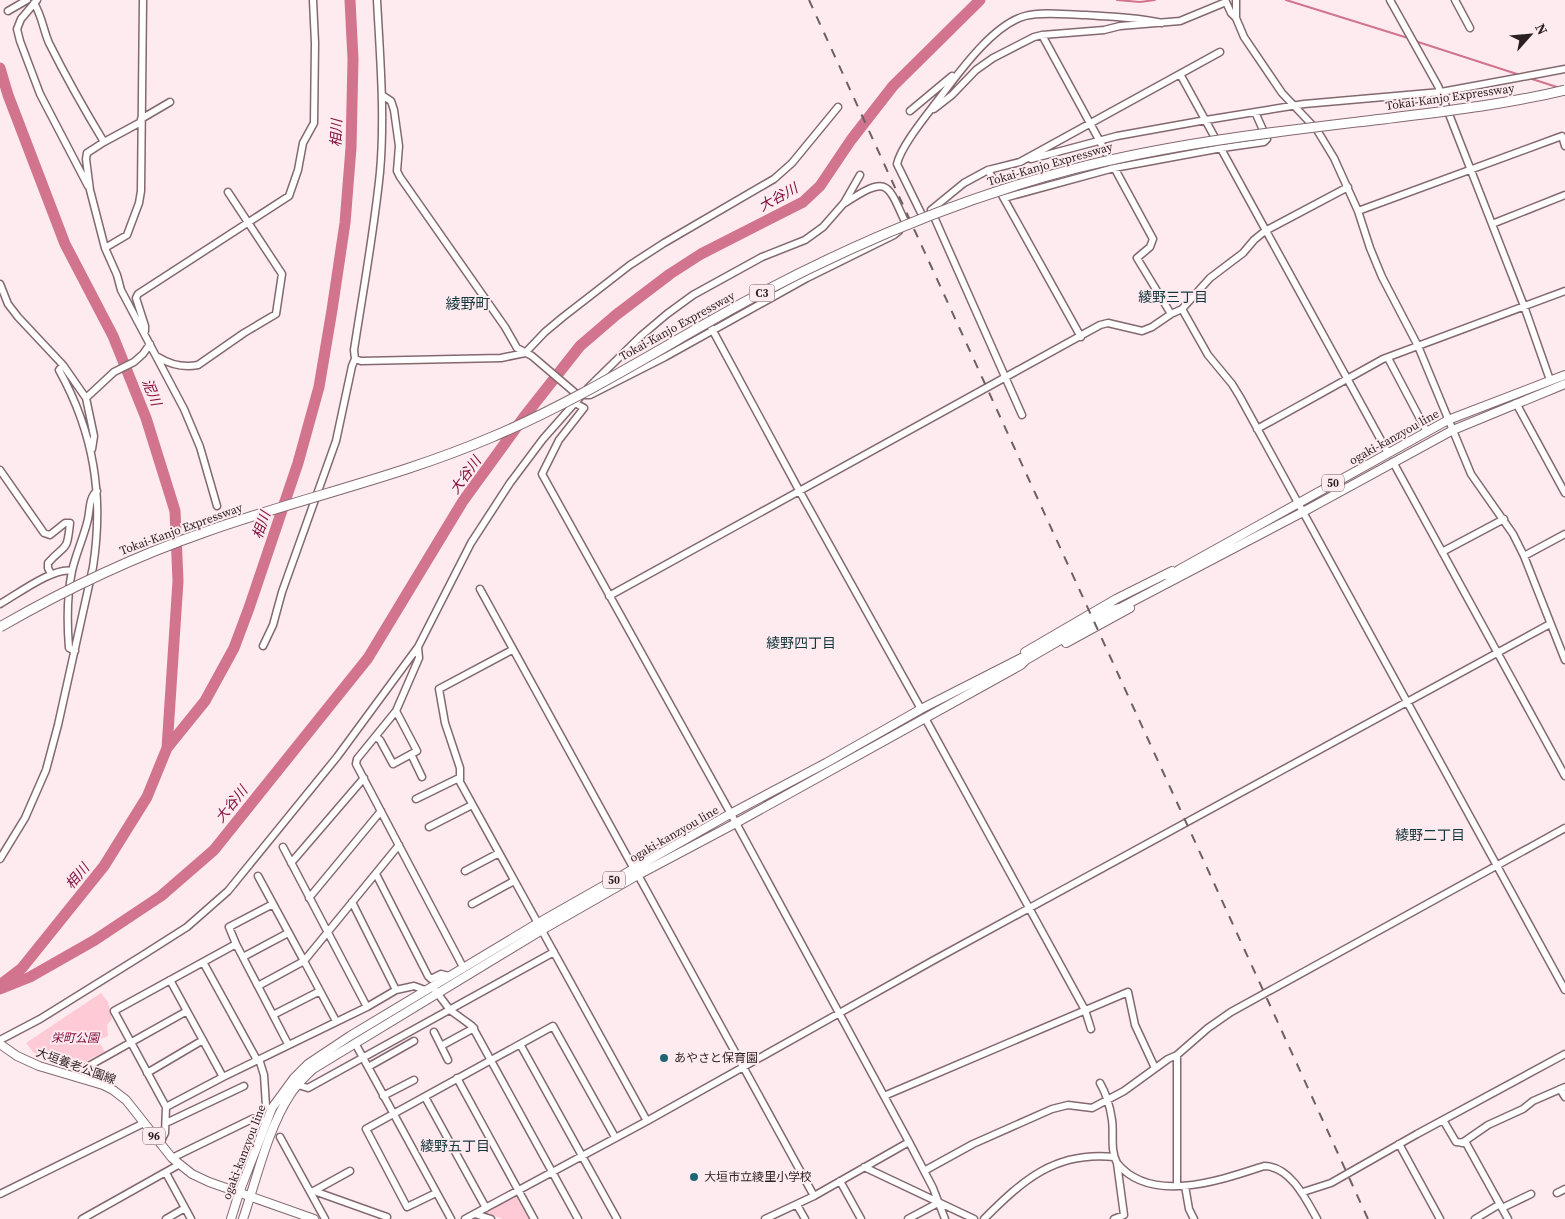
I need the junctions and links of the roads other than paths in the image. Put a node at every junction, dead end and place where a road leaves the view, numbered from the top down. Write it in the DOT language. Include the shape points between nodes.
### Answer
graph roads {
  1 [pos="27,0"];
  2 [pos="143,0"];
  3 [pos="313,0"];
  4 [pos="377,0"];
  5 [pos="1236,0"];
  6 [pos="1390,0"];
  7 [pos="1455,0"];
  8 [pos="36,2"];
  9 [pos="8,11"];
  10 [pos="1236,18"];
  11 [pos="1162,23"];
  12 [pos="1470,28"];
  13 [pos="1042,35"];
  14 [pos="1220,52"];
  15 [pos="961,69"];
  16 [pos="1565,69"];
  17 [pos="1180,74"];
  18 [pos="1565,90"];
  19 [pos="1440,92"];
  20 [pos="382,95"];
  21 [pos="170,102"];
  22 [pos="1294,106"];
  23 [pos="838,107"];
  24 [pos="910,111"];
  25 [pos="1254,112"];
  26 [pos="925,116"];
  27 [pos="1206,120"];
  28 [pos="141,121"];
  29 [pos="1089,123"];
  30 [pos="1099,141"];
  31 [pos="104,142"];
  32 [pos="1565,146"];
  33 [pos="1222,148"];
  34 [pos="1020,162"];
  35 [pos="1114,168"];
  36 [pos="1471,169"];
  37 [pos="988,170"];
  38 [pos="860,175"];
  39 [pos="1348,187"];
  40 [pos="90,190"];
  41 [pos="228,192"];
  42 [pos="1565,195"];
  43 [pos="1004,198"];
  44 [pos="844,203"];
  45 [pos="931,210"];
  46 [pos="1358,211"];
  47 [pos="922,215"];
  48 [pos="248,222"];
  49 [pos="906,224"];
  50 [pos="1492,224"];
  51 [pos="1266,231"];
  52 [pos="105,248"];
  53 [pos="0,284"];
  54 [pos="1565,291"];
  55 [pos="1524,306"];
  56 [pos="1182,309"];
  57 [pos="1171,314"];
  58 [pos="706,318"];
  59 [pos="712,331"];
  60 [pos="145,333"];
  61 [pos="1081,337"];
  62 [pos="150,344"];
  63 [pos="1418,346"];
  64 [pos="528,355"];
  65 [pos="157,356"];
  66 [pos="1388,358"];
  67 [pos="355,359"];
  68 [pos="63,365"];
  69 [pos="1565,375"];
  70 [pos="1006,378"];
  71 [pos="1347,380"];
  72 [pos="1550,380"];
  73 [pos="1565,384"];
  74 [pos="86,398"];
  75 [pos="579,398"];
  76 [pos="1516,403"];
  77 [pos="1022,415"];
  78 [pos="1448,420"];
  79 [pos="1257,429"];
  80 [pos="1453,430"];
  81 [pos="1427,432"];
  82 [pos="92,452"];
  83 [pos="1388,453"];
  84 [pos="1393,462"];
  85 [pos="0,470"];
  86 [pos="98,491"];
  87 [pos="800,492"];
  88 [pos="1565,493"];
  89 [pos="1297,503"];
  90 [pos="217,506"];
  91 [pos="1303,512"];
  92 [pos="1504,518"];
  93 [pos="1565,534"];
  94 [pos="1442,552"];
  95 [pos="1524,556"];
  96 [pos="72,571"];
  97 [pos="1181,572"];
  98 [pos="51,574"];
  99 [pos="480,589"];
  100 [pos="609,596"];
  101 [pos="0,604"];
  102 [pos="1550,624"];
  103 [pos="0,627"];
  104 [pos="263,646"];
  105 [pos="418,647"];
  106 [pos="512,650"];
  107 [pos="74,651"];
  108 [pos="1497,653"];
  109 [pos="1565,660"];
  110 [pos="1019,661"];
  111 [pos="1407,702"];
  112 [pos="921,709"];
  113 [pos="396,711"];
  114 [pos="925,718"];
  115 [pos="376,737"];
  116 [pos="411,754"];
  117 [pos="1565,776"];
  118 [pos="422,777"];
  119 [pos="364,778"];
  120 [pos="460,778"];
  121 [pos="416,799"];
  122 [pos="472,805"];
  123 [pos="381,811"];
  124 [pos="730,814"];
  125 [pos="736,823"];
  126 [pos="429,827"];
  127 [pos="1565,828"];
  128 [pos="399,845"];
  129 [pos="283,847"];
  130 [pos="499,853"];
  131 [pos="0,859"];
  132 [pos="291,863"];
  133 [pos="1496,864"];
  134 [pos="465,872"];
  135 [pos="636,872"];
  136 [pos="376,874"];
  137 [pos="258,876"];
  138 [pos="514,881"];
  139 [pos="309,898"];
  140 [pos="352,902"];
  141 [pos="273,904"];
  142 [pos="472,904"];
  143 [pos="1030,908"];
  144 [pos="540,926"];
  145 [pos="328,932"];
  146 [pos="288,933"];
  147 [pos="236,944"];
  148 [pos="554,952"];
  149 [pos="242,957"];
  150 [pos="304,961"];
  151 [pos="203,962"];
  152 [pos="463,967"];
  153 [pos="449,976"];
  154 [pos="170,980"];
  155 [pos="258,986"];
  156 [pos="428,988"];
  157 [pos="396,990"];
  158 [pos="1565,990"];
  159 [pos="320,991"];
  160 [pos="437,994"];
  161 [pos="367,1007"];
  162 [pos="450,1010"];
  163 [pos="1085,1010"];
  164 [pos="187,1011"];
  165 [pos="840,1014"];
  166 [pos="273,1016"];
  167 [pos="336,1022"];
  168 [pos="474,1028"];
  169 [pos="1091,1029"];
  170 [pos="434,1032"];
  171 [pos="203,1040"];
  172 [pos="414,1041"];
  173 [pos="0,1042"];
  174 [pos="131,1042"];
  175 [pos="355,1043"];
  176 [pos="288,1044"];
  177 [pos="520,1044"];
  178 [pos="441,1046"];
  179 [pos="1565,1054"];
  180 [pos="1177,1055"];
  181 [pos="363,1057"];
  182 [pos="258,1060"];
  183 [pos="448,1060"];
  184 [pos="490,1060"];
  185 [pos="87,1067"];
  186 [pos="368,1067"];
  187 [pos="744,1068"];
  188 [pos="1155,1068"];
  189 [pos="147,1073"];
  190 [pos="223,1077"];
  191 [pos="458,1078"];
  192 [pos="414,1080"];
  193 [pos="1100,1082"];
  194 [pos="298,1085"];
  195 [pos="244,1086"];
  196 [pos="1563,1088"];
  197 [pos="383,1096"];
  198 [pos="425,1096"];
  199 [pos="884,1096"];
  200 [pos="1565,1097"];
  201 [pos="1109,1099"];
  202 [pos="166,1106"];
  203 [pos="266,1106"];
  204 [pos="393,1114"];
  205 [pos="1444,1120"];
  206 [pos="647,1121"];
  207 [pos="266,1122"];
  208 [pos="144,1123"];
  209 [pos="166,1123"];
  210 [pos="280,1137"];
  211 [pos="615,1137"];
  212 [pos="909,1142"];
  213 [pos="160,1143"];
  214 [pos="1462,1143"];
  215 [pos="1399,1144"];
  216 [pos="582,1155"];
  217 [pos="172,1158"];
  218 [pos="1115,1160"];
  219 [pos="180,1164"];
  220 [pos="864,1167"];
  221 [pos="350,1171"];
  222 [pos="552,1171"];
  223 [pos="924,1171"];
  224 [pos="166,1173"];
  225 [pos="840,1181"];
  226 [pos="1181,1186"];
  227 [pos="1565,1189"];
  228 [pos="518,1190"];
  229 [pos="312,1192"];
  230 [pos="436,1192"];
  231 [pos="1303,1192"];
  232 [pos="239,1193"];
  233 [pos="1557,1193"];
  234 [pos="0,1194"];
  235 [pos="1531,1194"];
  236 [pos="814,1196"];
  237 [pos="250,1197"];
  238 [pos="938,1203"];
  239 [pos="797,1205"];
  240 [pos="1501,1206"];
  241 [pos="185,1208"];
  242 [pos="486,1208"];
  243 [pos="475,1214"];
  244 [pos="387,1217"];
  245 [pos="82,1219"];
  246 [pos="166,1219"];
  247 [pos="191,1219"];
  248 [pos="231,1219"];
  249 [pos="243,1219"];
  250 [pos="314,1219"];
  251 [pos="325,1219"];
  252 [pos="451,1219"];
  253 [pos="465,1219"];
  254 [pos="491,1219"];
  255 [pos="534,1219"];
  256 [pos="578,1219"];
  257 [pos="617,1219"];
  258 [pos="765,1219"];
  259 [pos="805,1219"];
  260 [pos="861,1219"];
  261 [pos="908,1219"];
  262 [pos="945,1219"];
  263 [pos="974,1219"];
  264 [pos="984,1219"];
  265 [pos="1114,1219"];
  266 [pos="1194,1219"];
  267 [pos="1317,1219"];
  268 [pos="1440,1219"];
  269 [pos="1475,1219"];
  270 [pos="1508,1219"];
  1 -- 9 [label="street"];
  2 -- 28 [label="street"];
  3 -- 48 [label="street" via="314,123 303,143 289,196"];
  4 -- 20 [label="street"];
  5 -- 10 [label="street"];
  6 -- 19 [label="street"];
  7 -- 12 [label="street"];
  8 -- 31 [label="street" via="43,28 67,80"];
  8 -- 40 [label="street" via="21,19 17,30 20,41 40,94"];
  10 -- 11 [label="street" via="1226,2 1180,21"];
  10 -- 22 [label="street" via="1264,68"];
  11 -- 13 [label="street"];
  11 -- 15 [label="street" via="1135,18 1025,16 1005,26"];
  13 -- 26 [label="street" via="993,58"];
  13 -- 29 [label="street"];
  14 -- 17 [label="street"];
  15 -- 24 [label="street"];
  15 -- 26 [label="street"];
  16 -- 19 [label="street"];
  17 -- 27 [label="street"];
  17 -- 29 [label="street"];
  18 -- 103 [label="highway, Tokai-Kanjo Expressway / C3, bridge" via="1467,108 1170,147 1077,168 980,197 822,262 597,385 496,436 404,471 249,517 162,547 79,585"];
  19 -- 22 [label="street"];
  19 -- 36 [label="street"];
  20 -- 64 [label="street" via="391,101 394,110 399,146 396,171 517,348"];
  20 -- 67 [label="street" via="380,171"];
  21 -- 28 [label="street"];
  22 -- 25 [label="street"];
  22 -- 39 [label="street" via="1317,130"];
  23 -- 64 [label="street" via="792,163 774,179 630,265 545,332"];
  25 -- 27 [label="street"];
  25 -- 33 [label="street" via="1267,139"];
  26 -- 47 [label="street" via="899,156 898,164"];
  27 -- 30 [label="street"];
  27 -- 33 [label="street"];
  28 -- 31 [label="street"];
  28 -- 52 [label="street" via="139,203 127,235"];
  29 -- 30 [label="street"];
  29 -- 34 [label="street"];
  30 -- 34 [label="street"];
  30 -- 35 [label="street"];
  31 -- 40 [label="street" via="87,153"];
  32 -- 36 [label="street" via="1562,136"];
  33 -- 35 [label="street"];
  33 -- 51 [label="street"];
  34 -- 37 [label="street"];
  35 -- 43 [label="street"];
  35 -- 57 [label="street" via="1153,239 1150,247 1137,258"];
  36 -- 46 [label="street"];
  36 -- 50 [label="street"];
  37 -- 43 [label="street"];
  37 -- 45 [label="street" via="964,183"];
  38 -- 44 [label="street"];
  39 -- 46 [label="street"];
  39 -- 51 [label="street"];
  40 -- 52 [label="street"];
  41 -- 48 [label="street"];
  42 -- 50 [label="street"];
  43 -- 61 [label="street"];
  44 -- 49 [label="street" via="869,188 886,187"];
  44 -- 75 [label="street" via="823,227 805,240 762,257 693,295 667,314"];
  45 -- 47 [label="street"];
  45 -- 70 [label="street"];
  46 -- 63 [label="street" via="1382,277"];
  47 -- 49 [label="street"];
  48 -- 60 [label="street" via="138,294 136,298"];
  48 -- 65 [label="street" via="282,274 276,314 198,365 170,364"];
  49 -- 59 [label="street" via="894,235 807,278"];
  50 -- 55 [label="street"];
  51 -- 56 [label="street" via="1210,278"];
  51 -- 71 [label="street"];
  52 -- 60 [label="street" via="120,290"];
  53 -- 68 [label="street" via="8,304 18,317"];
  54 -- 55 [label="street"];
  55 -- 63 [label="street"];
  55 -- 72 [label="street"];
  56 -- 57 [label="street"];
  56 -- 79 [label="street" via="1208,355 1232,384"];
  57 -- 61 [label="street" via="1142,331 1108,323"];
  58 -- 59 [label="street"];
  59 -- 75 [label="street"];
  59 -- 87 [label="street"];
  60 -- 62 [label="street"];
  61 -- 70 [label="street"];
  62 -- 65 [label="street"];
  62 -- 74 [label="street" via="134,362 114,372"];
  63 -- 66 [label="street"];
  63 -- 78 [label="street"];
  64 -- 67 [label="street"];
  64 -- 75 [label="street"];
  65 -- 90 [label="street" via="200,447"];
  66 -- 71 [label="street"];
  66 -- 81 [label="street"];
  67 -- 104 [label="street" via="336,441"];
  68 -- 74 [label="street"];
  68 -- 82 [label="street" via="60,370 83,419"];
  69 -- 72 [label="main road, ogaki-kanzyou line / 50"];
  70 -- 77 [label="street"];
  70 -- 87 [label="street"];
  71 -- 79 [label="street"];
  71 -- 83 [label="street"];
  72 -- 78 [label="main road, ogaki-kanzyou line / 50"];
  73 -- 76 [label="main road, ogaki-kanzyou line / 50"];
  74 -- 82 [label="street" via="94,436"];
  75 -- 100 [label="street" via="584,408 559,440 542,474"];
  75 -- 105 [label="street" via="537,446 471,543"];
  76 -- 80 [label="main road, ogaki-kanzyou line / 50"];
  76 -- 88 [label="street"];
  78 -- 80 [label="street"];
  78 -- 81 [label="main road, ogaki-kanzyou line / 50"];
  79 -- 89 [label="street"];
  80 -- 84 [label="main road, ogaki-kanzyou line / 50"];
  80 -- 92 [label="street" via="1471,474"];
  81 -- 83 [label="main road, ogaki-kanzyou line / 50"];
  82 -- 86 [label="street"];
  83 -- 89 [label="main road, ogaki-kanzyou line / 50"];
  84 -- 91 [label="main road, ogaki-kanzyou line / 50"];
  84 -- 94 [label="street"];
  85 -- 98 [label="street" via="44,533 50,535 65,523 70,523 66,548 48,563"];
  86 -- 96 [label="street" via="93,495"];
  86 -- 107 [label="street" via="94,567"];
  87 -- 100 [label="street"];
  87 -- 112 [label="street"];
  89 -- 91 [label="street"];
  89 -- 97 [label="main road, ogaki-kanzyou line / 50"];
  91 -- 97 [label="main road, ogaki-kanzyou line / 50"];
  91 -- 111 [label="street"];
  92 -- 94 [label="street"];
  92 -- 95 [label="street"];
  93 -- 95 [label="street"];
  94 -- 108 [label="street"];
  95 -- 102 [label="street"];
  96 -- 98 [label="street" via="66,569"];
  96 -- 107 [label="street" via="68,620 70,648"];
  97 -- 110 [label="main road, ogaki-kanzyou line / 50"];
  97 -- 110 [label="main road" via="1173,571 1116,599 1075,622"];
  97 -- 110 [label="main road" via="1178,580 1098,626 1028,663"];
  98 -- 101 [label="street"];
  99 -- 106 [label="street"];
  100 -- 124 [label="street"];
  102 -- 108 [label="street"];
  102 -- 109 [label="street"];
  105 -- 113 [label="street" via="419,658"];
  105 -- 173 [label="street" via="337,757 228,891 187,927"];
  106 -- 120 [label="street" via="439,689"];
  106 -- 135 [label="street"];
  107 -- 131 [label="street" via="46,770 25,818"];
  108 -- 111 [label="street"];
  108 -- 117 [label="street"];
  110 -- 112 [label="main road, ogaki-kanzyou line / 50"];
  110 -- 114 [label="main road, ogaki-kanzyou line / 50"];
  111 -- 133 [label="street"];
  111 -- 143 [label="street"];
  112 -- 124 [label="main road, ogaki-kanzyou line / 50"];
  113 -- 115 [label="street"];
  113 -- 116 [label="street" via="417,751"];
  114 -- 125 [label="main road, ogaki-kanzyou line / 50"];
  114 -- 143 [label="street"];
  115 -- 116 [label="street" via="393,764"];
  115 -- 119 [label="street" via="357,759 356,764"];
  116 -- 118 [label="street"];
  119 -- 123 [label="street"];
  119 -- 132 [label="street"];
  120 -- 121 [label="street"];
  120 -- 122 [label="street"];
  122 -- 126 [label="street"];
  122 -- 130 [label="street"];
  123 -- 128 [label="street"];
  123 -- 139 [label="street"];
  124 -- 125 [label="street"];
  124 -- 135 [label="main road, ogaki-kanzyou line / 50"];
  125 -- 135 [label="main road, ogaki-kanzyou line / 50"];
  125 -- 165 [label="street"];
  127 -- 133 [label="street"];
  128 -- 136 [label="street"];
  128 -- 152 [label="street"];
  129 -- 132 [label="street"];
  130 -- 134 [label="street"];
  130 -- 138 [label="street"];
  132 -- 139 [label="street"];
  133 -- 158 [label="street"];
  133 -- 180 [label="street" via="1231,1012"];
  135 -- 144 [label="main road, ogaki-kanzyou line / 50"];
  135 -- 187 [label="street"];
  136 -- 140 [label="street"];
  136 -- 153 [label="street" via="428,976"];
  137 -- 141 [label="street"];
  138 -- 142 [label="street"];
  138 -- 144 [label="street"];
  139 -- 145 [label="street"];
  140 -- 145 [label="street"];
  140 -- 157 [label="street"];
  141 -- 146 [label="street"];
  141 -- 147 [label="street" via="228,928"];
  143 -- 163 [label="street"];
  143 -- 165 [label="street"];
  144 -- 148 [label="street"];
  144 -- 152 [label="main road, ogaki-kanzyou line / 50"];
  144 -- 160 [label="main road, ogaki-kanzyou line / 50"];
  145 -- 150 [label="street"];
  145 -- 161 [label="street"];
  146 -- 149 [label="street"];
  146 -- 150 [label="street"];
  147 -- 149 [label="street"];
  147 -- 151 [label="street"];
  148 -- 162 [label="street"];
  148 -- 206 [label="street"];
  149 -- 155 [label="street"];
  150 -- 155 [label="street"];
  150 -- 159 [label="street"];
  151 -- 154 [label="street"];
  151 -- 182 [label="street"];
  152 -- 153 [label="main road, ogaki-kanzyou line / 50"];
  153 -- 156 [label="main road, ogaki-kanzyou line / 50"];
  154 -- 164 [label="street"];
  154 -- 174 [label="street" via="114,1011"];
  155 -- 166 [label="street"];
  156 -- 157 [label="street" via="414,986"];
  156 -- 160 [label="street"];
  156 -- 207 [label="main road, ogaki-kanzyou line / 50" via="308,1064 283,1091"];
  157 -- 161 [label="street"];
  159 -- 166 [label="street"];
  159 -- 167 [label="street"];
  160 -- 162 [label="street"];
  160 -- 175 [label="main road, ogaki-kanzyou line / 50"];
  161 -- 167 [label="street"];
  162 -- 168 [label="street"];
  162 -- 181 [label="street"];
  163 -- 169 [label="street"];
  163 -- 188 [label="street" via="1128,992 1135,1024"];
  163 -- 199 [label="street"];
  164 -- 171 [label="street"];
  164 -- 174 [label="street"];
  165 -- 187 [label="street"];
  165 -- 199 [label="street"];
  166 -- 176 [label="street"];
  167 -- 176 [label="street"];
  168 -- 178 [label="street"];
  168 -- 184 [label="street"];
  170 -- 178 [label="street"];
  171 -- 189 [label="street"];
  171 -- 190 [label="street"];
  172 -- 186 [label="street"];
  173 -- 208 [label="main road, 大垣養老公園線 / 96" via="17,1056 39,1066 113,1090 126,1100"];
  174 -- 185 [label="street"];
  174 -- 189 [label="street"];
  175 -- 181 [label="street"];
  175 -- 194 [label="main road, ogaki-kanzyou line / 50" via="313,1069"];
  176 -- 182 [label="street"];
  177 -- 184 [label="street"];
  177 -- 211 [label="street" via="553,1026"];
  177 -- 216 [label="street"];
  178 -- 183 [label="street"];
  179 -- 205 [label="street"];
  180 -- 188 [label="street"];
  180 -- 226 [label="street"];
  181 -- 186 [label="street"];
  181 -- 194 [label="street" via="308,1088"];
  182 -- 190 [label="street"];
  182 -- 203 [label="street" via="264,1075"];
  184 -- 191 [label="street"];
  184 -- 222 [label="street"];
  186 -- 197 [label="street"];
  187 -- 206 [label="street"];
  187 -- 236 [label="street"];
  188 -- 201 [label="street"];
  189 -- 202 [label="street"];
  190 -- 202 [label="street"];
  191 -- 198 [label="street"];
  191 -- 228 [label="street"];
  192 -- 197 [label="street"];
  193 -- 201 [label="street"];
  194 -- 237 [label="main road, ogaki-kanzyou line / 50" via="273,1128"];
  195 -- 209 [label="street"];
  196 -- 200 [label="street"];
  196 -- 214 [label="street" via="1488,1125"];
  197 -- 204 [label="street"];
  198 -- 204 [label="street"];
  198 -- 242 [label="street"];
  199 -- 212 [label="street"];
  201 -- 218 [label="street"];
  201 -- 223 [label="street" via="1092,1108 1068,1105 1052,1109 973,1144"];
  202 -- 209 [label="street"];
  204 -- 230 [label="street"];
  204 -- 230 [label="street" via="366,1129 408,1207"];
  205 -- 214 [label="street" via="1456,1142"];
  205 -- 215 [label="street"];
  206 -- 211 [label="street"];
  207 -- 217 [label="street" via="252,1119"];
  207 -- 232 [label="main road, ogaki-kanzyou line / 50"];
  208 -- 213 [label="main road, 大垣養老公園線 / 96"];
  208 -- 234 [label="street"];
  209 -- 213 [label="street"];
  210 -- 229 [label="street"];
  211 -- 216 [label="street"];
  212 -- 220 [label="street"];
  212 -- 223 [label="street"];
  213 -- 217 [label="main road, 大垣養老公園線 / 96"];
  214 -- 240 [label="street" via="1466,1144"];
  215 -- 231 [label="street" via="1331,1183"];
  215 -- 268 [label="street"];
  216 -- 222 [label="street"];
  216 -- 257 [label="street"];
  217 -- 219 [label="main road, 大垣養老公園線 / 96"];
  218 -- 226 [label="street" via="1130,1175 1145,1183"];
  218 -- 264 [label="street" via="1090,1156 1054,1163 1040,1170"];
  218 -- 265 [label="street" via="1124,1215"];
  219 -- 224 [label="street"];
  219 -- 232 [label="main road, 大垣養老公園線 / 96" via="192,1174"];
  220 -- 225 [label="street"];
  220 -- 238 [label="street"];
  221 -- 229 [label="street"];
  222 -- 228 [label="street"];
  222 -- 256 [label="street"];
  223 -- 238 [label="street"];
  224 -- 241 [label="street"];
  224 -- 245 [label="street"];
  225 -- 236 [label="street"];
  225 -- 260 [label="street"];
  226 -- 231 [label="street" via="1270,1166"];
  226 -- 266 [label="street"];
  227 -- 233 [label="street"];
  228 -- 242 [label="street"];
  228 -- 255 [label="street"];
  229 -- 244 [label="street"];
  229 -- 251 [label="street"];
  230 -- 252 [label="street"];
  231 -- 267 [label="street"];
  232 -- 237 [label="main road, 大垣養老公園線 / 96"];
  232 -- 248 [label="main road, ogaki-kanzyou line / 50"];
  235 -- 240 [label="street"];
  236 -- 239 [label="street"];
  237 -- 249 [label="main road, ogaki-kanzyou line / 50"];
  237 -- 250 [label="main road, 大垣養老公園線 / 96"];
  238 -- 261 [label="street"];
  238 -- 262 [label="street"];
  238 -- 263 [label="street" via="942,1202"];
  239 -- 258 [label="street"];
  239 -- 259 [label="street"];
  240 -- 269 [label="street"];
  240 -- 270 [label="street"];
  241 -- 246 [label="street"];
  241 -- 247 [label="street"];
  242 -- 243 [label="street"];
  243 -- 253 [label="street"];
  243 -- 254 [label="street"];
}
